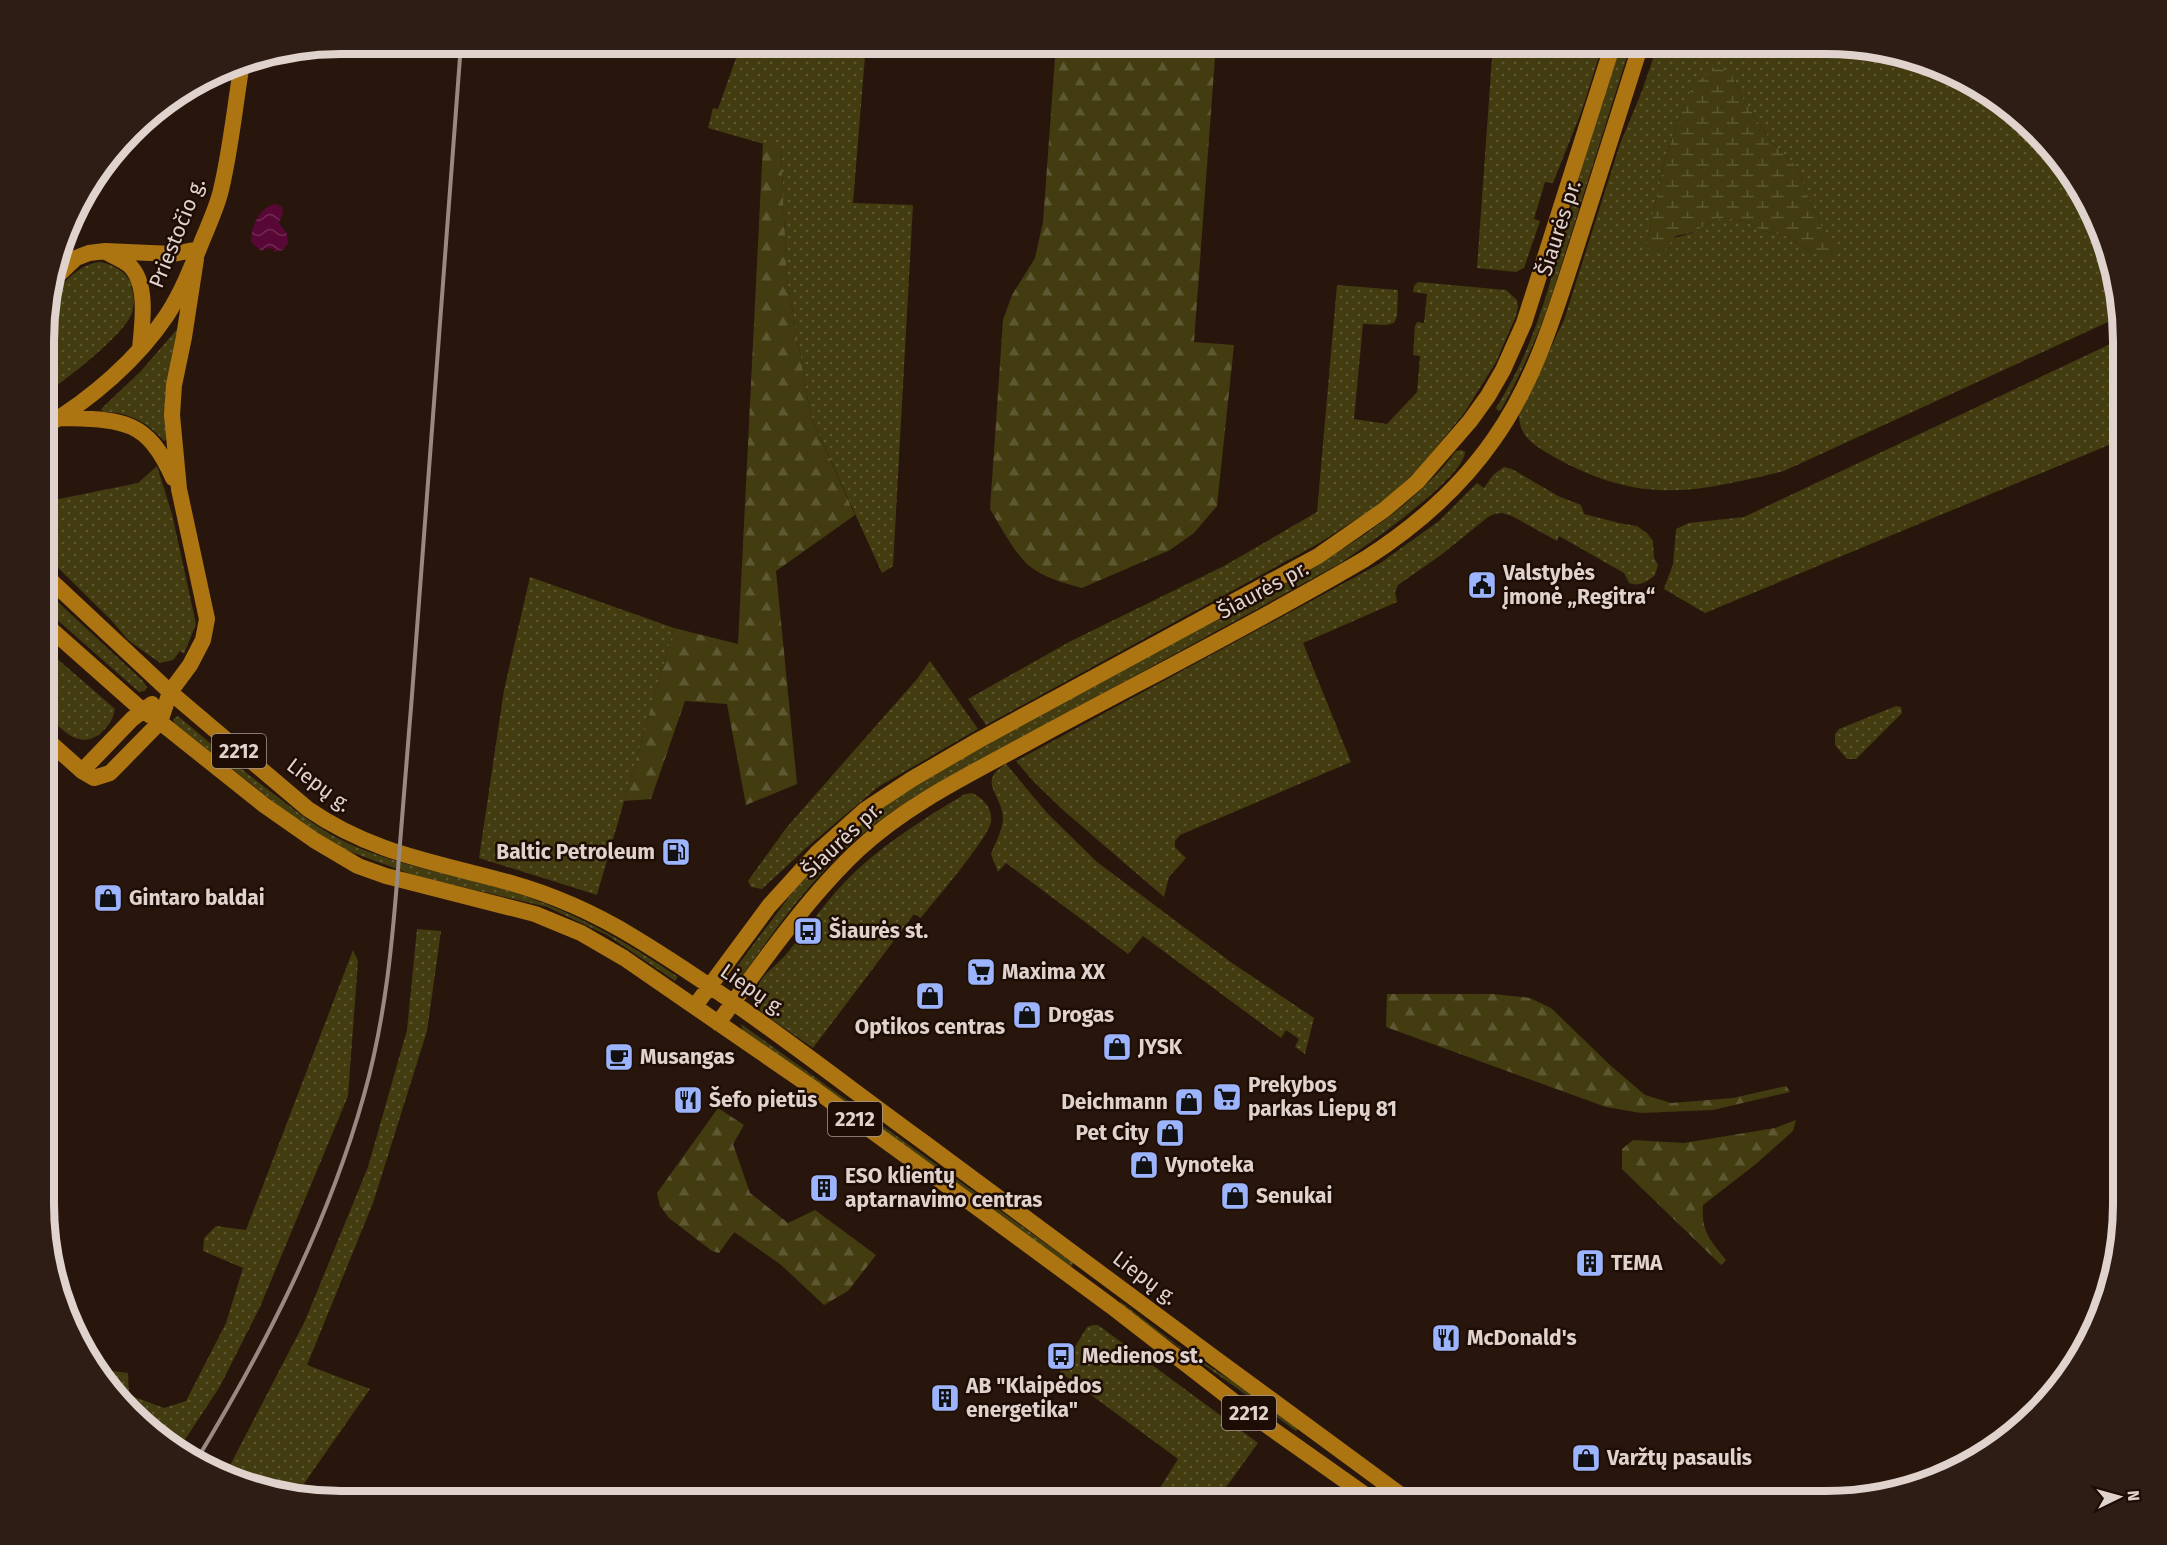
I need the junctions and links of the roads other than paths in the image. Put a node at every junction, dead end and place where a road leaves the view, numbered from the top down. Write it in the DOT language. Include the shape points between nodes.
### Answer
graph roads {
  1 [pos="1610,54"];
  2 [pos="1638,54"];
  3 [pos="240,72"];
  4 [pos="233,75"];
  5 [pos="234,111"];
  6 [pos="105,251"];
  7 [pos="198,254"];
  8 [pos="63,270"];
  9 [pos="140,349"];
  10 [pos="54,421"];
  11 [pos="54,422"];
  12 [pos="179,489"];
  13 [pos="54,583"];
  14 [pos="54,632"];
  15 [pos="170,692"];
  16 [pos="142,710"];
  17 [pos="160,722"];
  18 [pos="54,746"];
  19 [pos="82,771"];
  20 [pos="710,987"];
  21 [pos="733,1002"];
  22 [pos="695,1006"];
  23 [pos="718,1023"];
  24 [pos="1360,1491"];
  25 [pos="1396,1491"];
  1 -- 20 [label="main road, Šiaurės pr." via="1524,322 1503,370 1470,421 1417,482 1318,556 979,740 864,810 818,852 769,906"];
  2 -- 21 [label="main road, Šiaurės pr." via="1551,324 1513,410 1495,439 1435,507 1401,536 1365,559 901,815 829,880"];
  3 -- 5 [label="main road, Priestočio g."];
  4 -- 5 [label="main road, Priestočio g."];
  5 -- 7 [label="main road, Priestočio g." via="220,192"];
  6 -- 7 [label="main road"];
  6 -- 8 [label="main road" via="76,258"];
  6 -- 9 [label="main road" via="129,265 141,288"];
  7 -- 9 [label="main road, Priestočio g." via="166,316"];
  7 -- 12 [label="main road" via="174,385"];
  9 -- 10 [label="main road, Priestočio g." via="93,393"];
  11 -- 12 [label="main road" via="108,420 139,430 160,450"];
  12 -- 15 [label="main road" via="204,601 206,629 198,650"];
  13 -- 15 [label="main road, Liepų g. / 2212"];
  14 -- 16 [label="main road, Liepų g."];
  15 -- 16 [label="main road"];
  15 -- 17 [label="main road"];
  15 -- 20 [label="main road, Liepų g. / 2212" via="309,809 347,833 391,851 565,902 630,934"];
  16 -- 17 [label="main road, Liepų g."];
  16 -- 19 [label="main road"];
  17 -- 19 [label="main road" via="110,773 94,778"];
  17 -- 22 [label="main road, Liepų g." via="264,805 358,866 560,924 624,958"];
  18 -- 19 [label="main road"];
  20 -- 21 [label="main road, Liepų g. / 2212"];
  20 -- 22 [label="main road, Šiaurės pr."];
  21 -- 23 [label="main road, Šiaurės pr."];
  21 -- 25 [label="main road, Liepų g. / 2212"];
  22 -- 23 [label="main road, Liepų g."];
  23 -- 24 [label="main road, Liepų g. / 2212" via="956,1192 1245,1410"];
}
